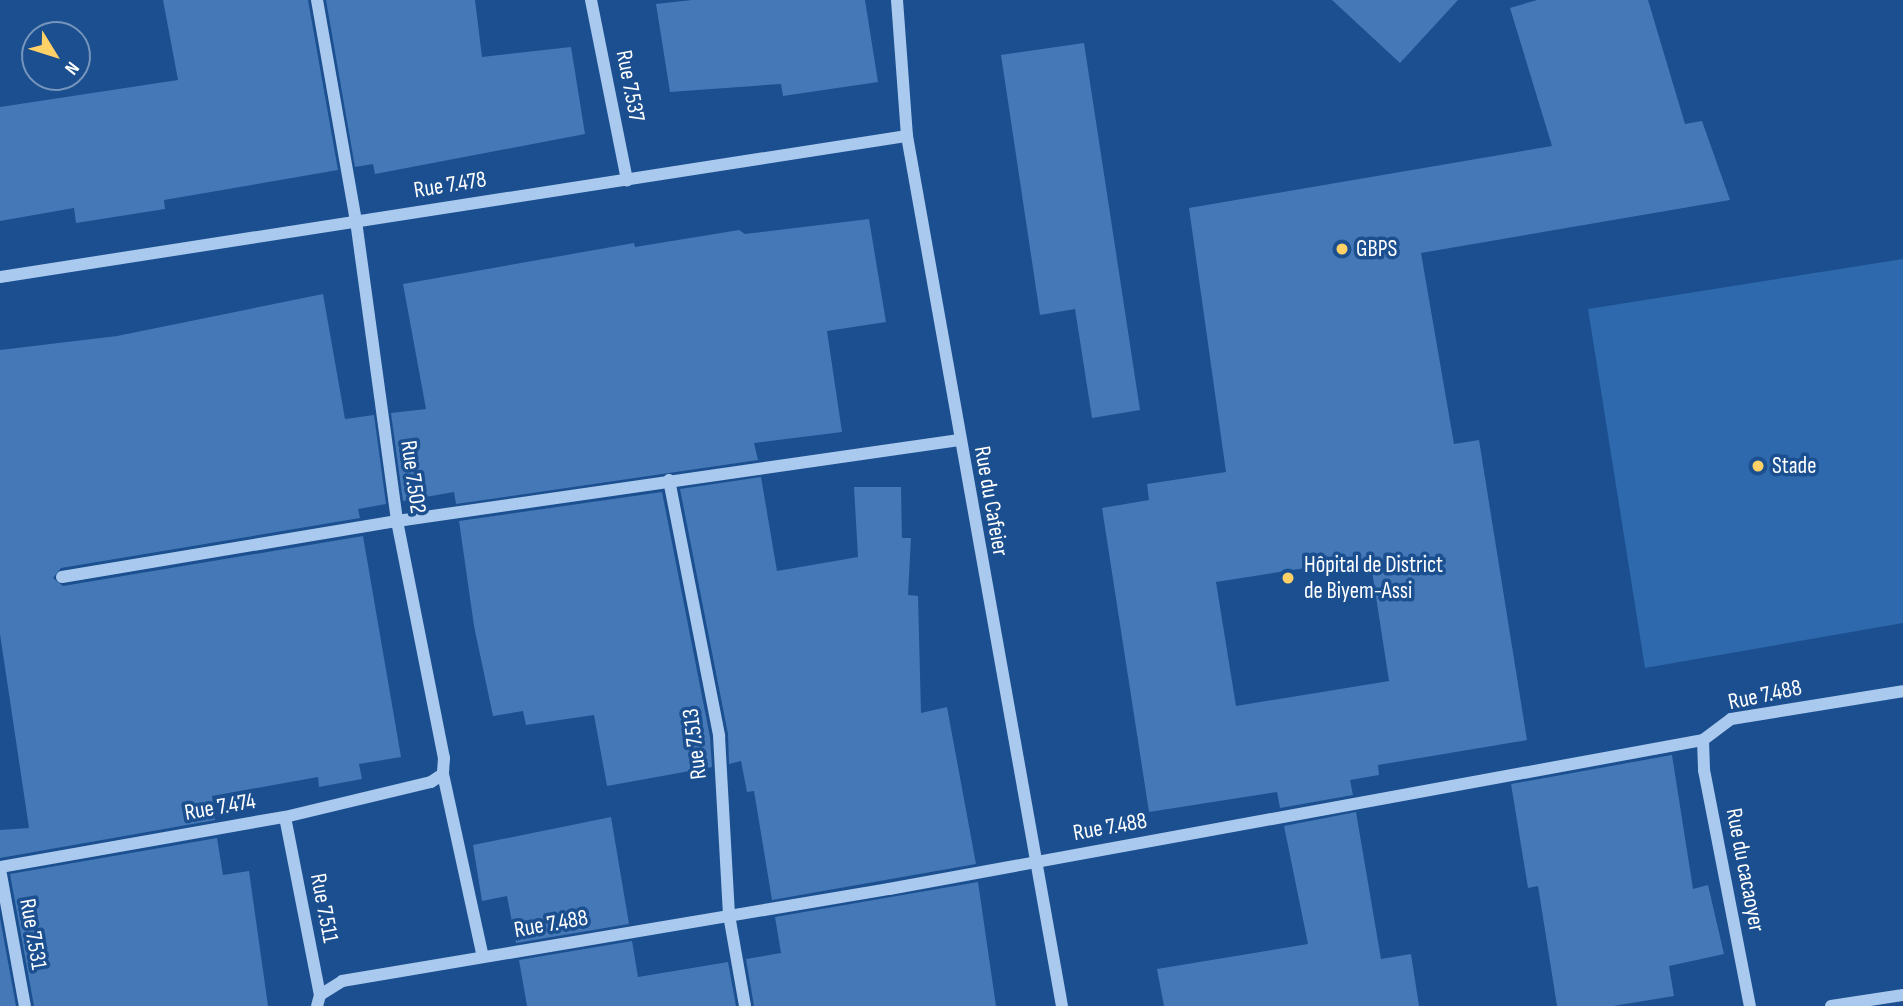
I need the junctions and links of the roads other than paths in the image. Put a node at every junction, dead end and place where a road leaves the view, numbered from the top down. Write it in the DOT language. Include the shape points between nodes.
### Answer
graph roads {
  1 [pos="317,0"];
  2 [pos="591,0"];
  3 [pos="897,0"];
  4 [pos="907,136"];
  5 [pos="627,180"];
  6 [pos="356,221"];
  7 [pos="0,277"];
  8 [pos="958,440"];
  9 [pos="669,480"];
  10 [pos="397,521"];
  11 [pos="62,577"];
  12 [pos="1903,691"];
  13 [pos="1703,740"];
  14 [pos="443,774"];
  15 [pos="285,817"];
  16 [pos="1038,861"];
  17 [pos="0,868"];
  18 [pos="729,915"];
  19 [pos="483,957"];
  20 [pos="1903,995"];
  21 [pos="319,1000"];
  22 [pos="25,1006"];
  23 [pos="745,1006"];
  24 [pos="1062,1006"];
  25 [pos="1750,1006"];
  26 [pos="1831,1006"];
  1 -- 6 [label="street, Rue 7.502"];
  2 -- 5 [label="street, Rue 7.537"];
  3 -- 4 [label="street, Rue du Cafeier"];
  4 -- 5 [label="street, Rue 7.478"];
  4 -- 8 [label="street, Rue du Cafeier"];
  5 -- 6 [label="street, Rue 7.478"];
  6 -- 7 [label="street, Rue 7.478"];
  6 -- 10 [label="street, Rue 7.502"];
  8 -- 9 [label="street"];
  8 -- 16 [label="street, Rue du Cafeier"];
  9 -- 10 [label="street"];
  9 -- 18 [label="street, Rue 7.513" via="719,736"];
  10 -- 11 [label="street"];
  10 -- 14 [label="street, Rue 7.502" via="444,758"];
  12 -- 13 [label="street, Rue 7.488" via="1731,719"];
  13 -- 16 [label="street, Rue 7.488"];
  13 -- 25 [label="street, Rue du cacaoyer" via="1704,770"];
  14 -- 15 [label="street, Rue 7.474" via="431,782"];
  14 -- 19 [label="street, Rue 7.502"];
  15 -- 17 [label="street, Rue 7.474"];
  15 -- 21 [label="street, Rue 7.511"];
  16 -- 18 [label="street, Rue 7.488"];
  16 -- 24 [label="street, Rue du Cafeier"];
  17 -- 22 [label="street, Rue 7.531"];
  18 -- 19 [label="street, Rue 7.488"];
  18 -- 23 [label="street, Rue 7.513"];
  19 -- 21 [label="street, Rue 7.488" via="342,981"];
  20 -- 26 [label="street"];
}
